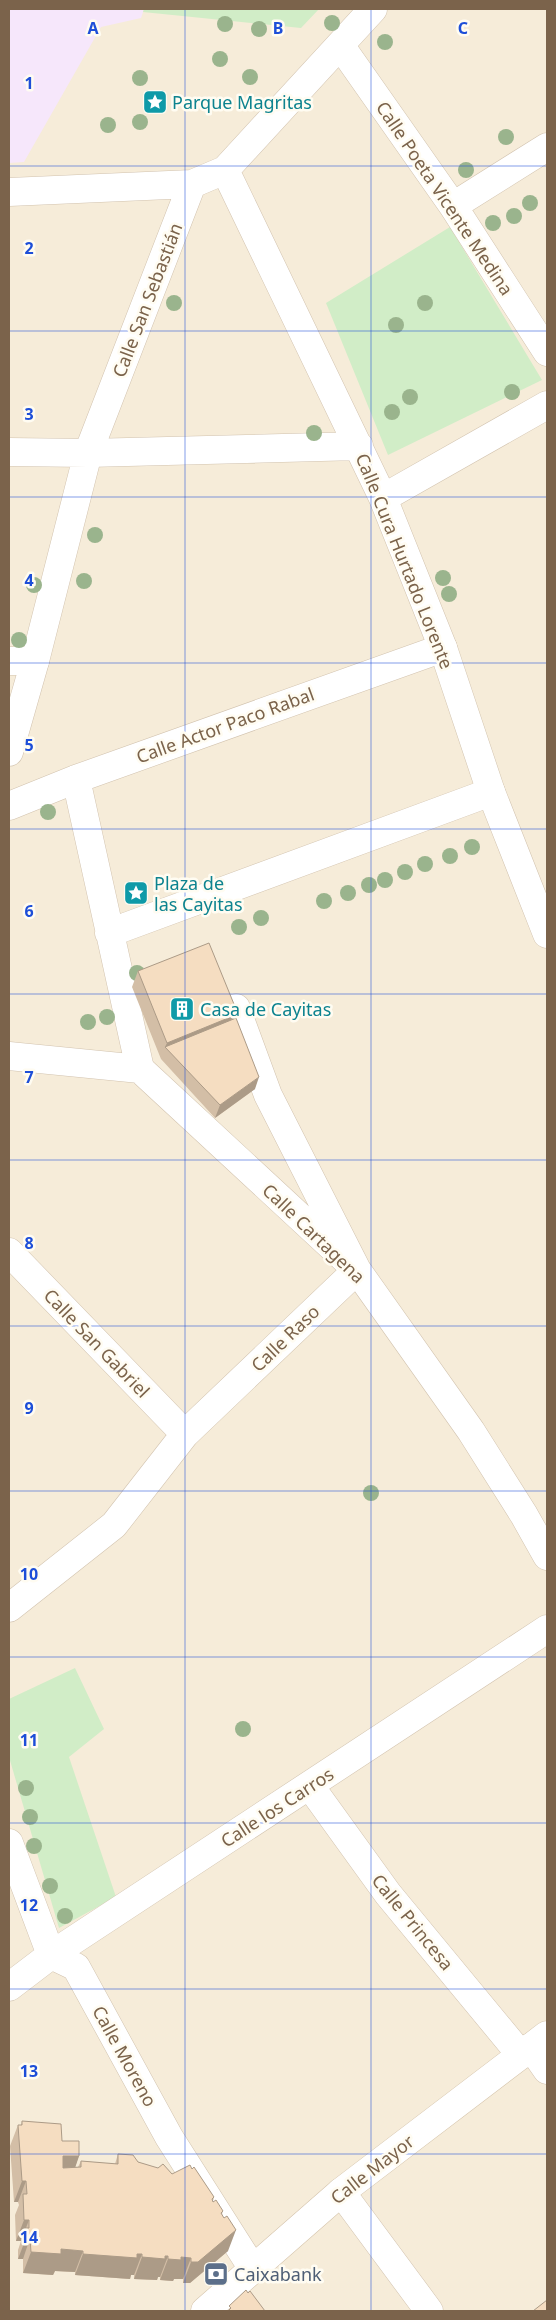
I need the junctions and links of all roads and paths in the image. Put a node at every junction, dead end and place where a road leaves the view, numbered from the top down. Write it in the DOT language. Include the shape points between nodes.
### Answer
graph roads {
  1 [pos="373,9"];
  2 [pos="340,45"];
  3 [pos="547,146"];
  4 [pos="225,170"];
  5 [pos="192,184"];
  6 [pos="9,192"];
  7 [pos="453,206"];
  8 [pos="547,352"];
  9 [pos="547,405"];
  10 [pos="359,446"];
  11 [pos="9,452"];
  12 [pos="88,454"];
  13 [pos="383,498"];
  14 [pos="443,648"];
  15 [pos="22,661"];
  16 [pos="9,752"];
  17 [pos="76,779"];
  18 [pos="491,792"];
  19 [pos="9,806"];
  20 [pos="110,933"];
  21 [pos="547,934"];
  22 [pos="236,1008"];
  23 [pos="9,1056"];
  24 [pos="140,1069"];
  25 [pos="9,1252"];
  26 [pos="357,1270"];
  27 [pos="184,1434"];
  28 [pos="547,1556"];
  29 [pos="9,1608"];
  30 [pos="547,1629"];
  31 [pos="310,1786"];
  32 [pos="9,1843"];
  33 [pos="51,1955"];
  34 [pos="9,1987"];
  35 [pos="533,2046"];
  36 [pos="547,2070"];
  37 [pos="341,2192"];
  38 [pos="253,2270"];
  39 [pos="205,2311"];
  40 [pos="429,2311"];
  1 -- 2 [label="street"];
  2 -- 4 [label="street"];
  2 -- 7 [label="street, Calle Poeta Vicente Medina"];
  3 -- 7 [label="street"];
  4 -- 5 [label="street"];
  4 -- 10 [label="street, Calle Cura Hurtado Lorente"];
  5 -- 6 [label="street"];
  5 -- 12 [label="street, Calle San Sebastián"];
  7 -- 8 [label="street, Calle Poeta Vicente Medina"];
  9 -- 13 [label="street"];
  10 -- 12 [label="street"];
  10 -- 13 [label="street, Calle Cura Hurtado Lorente"];
  11 -- 12 [label="street"];
  12 -- 15 [label="street, Calle San Sebastián"];
  13 -- 14 [label="street, Calle Cura Hurtado Lorente"];
  14 -- 17 [label="street, Calle Actor Paco Rabal"];
  14 -- 18 [label="street, Calle Cura Hurtado Lorente"];
  15 -- 16 [label="street, Calle San Sebastián"];
  17 -- 19 [label="street, Calle Actor Paco Rabal"];
  17 -- 20 [label="street"];
  18 -- 20 [label="street"];
  18 -- 21 [label="street, Calle Cura Hurtado Lorente"];
  20 -- 24 [label="street"];
  22 -- 26 [label="street" via="268,1095"];
  23 -- 24 [label="street"];
  24 -- 26 [label="street, Calle Cartagena"];
  25 -- 27 [label="street, Calle San Gabriel"];
  26 -- 27 [label="street, Calle Raso"];
  26 -- 28 [label="street, Calle Cartagena" via="471,1431"];
  27 -- 29 [label="street, Calle Raso" via="114,1525"];
  30 -- 31 [label="street, Calle los Carros"];
  31 -- 33 [label="street, Calle los Carros"];
  31 -- 35 [label="street, Calle Princesa" via="388,1894"];
  32 -- 33 [label="street"];
  33 -- 34 [label="street, Calle los Carros"];
  33 -- 38 [label="street, Calle Moreno" via="76,1967 169,2137"];
  35 -- 36 [label="street, Calle Princesa"];
  35 -- 37 [label="street, Calle Mayor"];
  37 -- 38 [label="street, Calle Mayor"];
  37 -- 40 [label="street"];
  38 -- 39 [label="street, Calle Mayor"];
}
